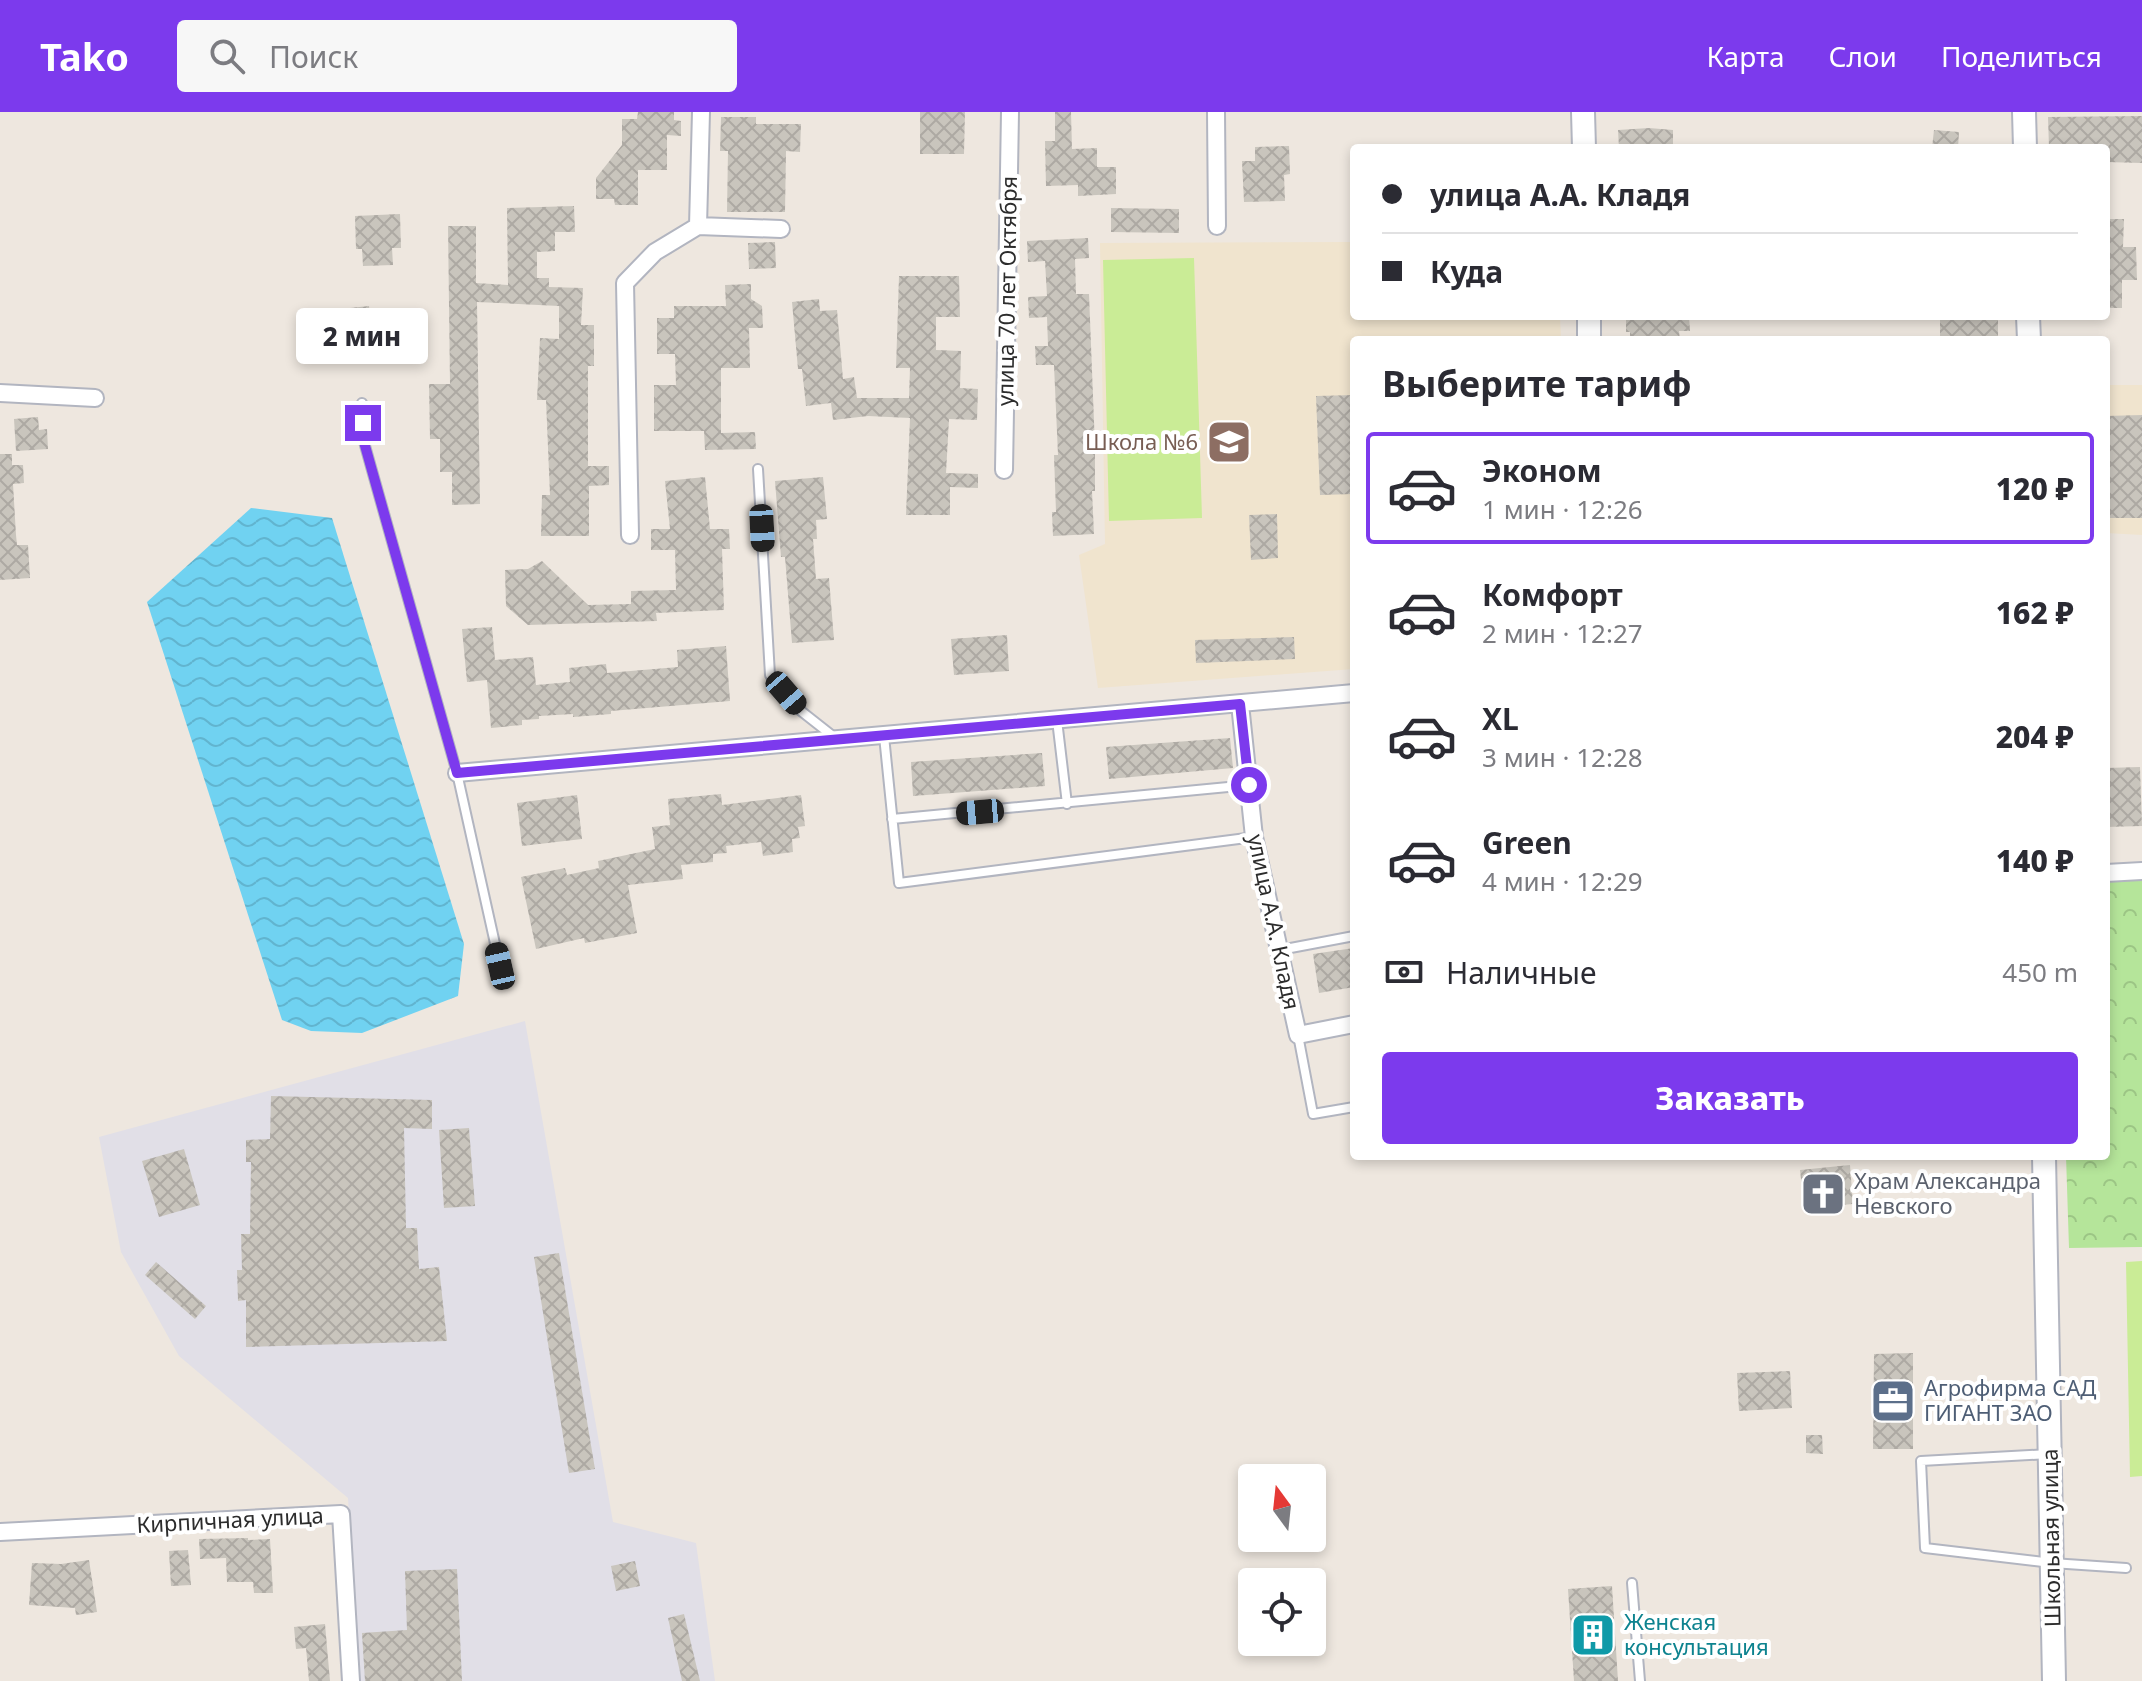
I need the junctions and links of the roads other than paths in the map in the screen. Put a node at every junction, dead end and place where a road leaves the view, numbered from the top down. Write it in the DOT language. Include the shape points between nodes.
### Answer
graph roads {
  1 [pos="701,112"];
  2 [pos="1010,112"];
  3 [pos="1216,112"];
  4 [pos="1583,112"];
  5 [pos="2024,112"];
  6 [pos="1584,144"];
  7 [pos="2025,144"];
  8 [pos="698,226"];
  9 [pos="1217,226"];
  10 [pos="781,229"];
  11 [pos="0,393"];
  12 [pos="95,398"];
  13 [pos="362,403"];
  14 [pos="758,469"];
  15 [pos="1004,470"];
  16 [pos="630,535"];
  17 [pos="1350,693"];
  18 [pos="1240,704"];
  19 [pos="1057,720"];
  20 [pos="884,736"];
  21 [pos="838,740"];
  22 [pos="457,773"];
  23 [pos="1249,785"];
  24 [pos="1067,804"];
  25 [pos="892,819"];
  26 [pos="1254,837"];
  27 [pos="2142,871"];
  28 [pos="2110,873"];
  29 [pos="1350,937"];
  30 [pos="1279,950"];
  31 [pos="500,966"];
  32 [pos="1350,1025"];
  33 [pos="1298,1035"];
  34 [pos="1350,1108"];
  35 [pos="2044,1160"];
  36 [pos="2050,1454"];
  37 [pos="0,1532"];
  38 [pos="2052,1563"];
  39 [pos="2126,1568"];
  40 [pos="1632,1583"];
  41 [pos="351,1681"];
  42 [pos="1640,1681"];
  43 [pos="2054,1681"];
  1 -- 8 [label="street"];
  2 -- 15 [label="street, улица 70 лет Октября"];
  3 -- 9 [label="street"];
  4 -- 6 [label="street"];
  5 -- 7 [label="street"];
  8 -- 10 [label="street"];
  8 -- 16 [label="street" via="655,252 625,283"];
  11 -- 12 [label="street"];
  13 -- 22 [label="lane" via="364,442"];
  14 -- 21 [label="lane" via="770,675 801,711"];
  17 -- 18 [label="street"];
  18 -- 19 [label="street"];
  18 -- 23 [label="street, улица А.А. Кладя"];
  19 -- 20 [label="street"];
  19 -- 24 [label="lane"];
  20 -- 21 [label="street"];
  20 -- 25 [label="lane"];
  21 -- 22 [label="street"];
  22 -- 31 [label="lane"];
  23 -- 24 [label="lane"];
  23 -- 26 [label="street, улица А.А. Кладя"];
  24 -- 25 [label="lane"];
  25 -- 26 [label="lane" via="899,883"];
  26 -- 30 [label="street, улица А.А. Кладя"];
  27 -- 28 [label="street"];
  29 -- 30 [label="lane"];
  30 -- 33 [label="street, улица А.А. Кладя"];
  32 -- 33 [label="street, улица А.А. Кладя"];
  33 -- 34 [label="lane" via="1313,1114"];
  35 -- 36 [label="street, Школьная улица"];
  36 -- 38 [label="street, Школьная улица"];
  36 -- 38 [label="lane" via="1921,1461 1925,1548"];
  37 -- 41 [label="street, Кирпичная улица" via="341,1514"];
  38 -- 39 [label="lane"];
  38 -- 43 [label="street, Школьная улица"];
  40 -- 42 [label="lane"];
}
